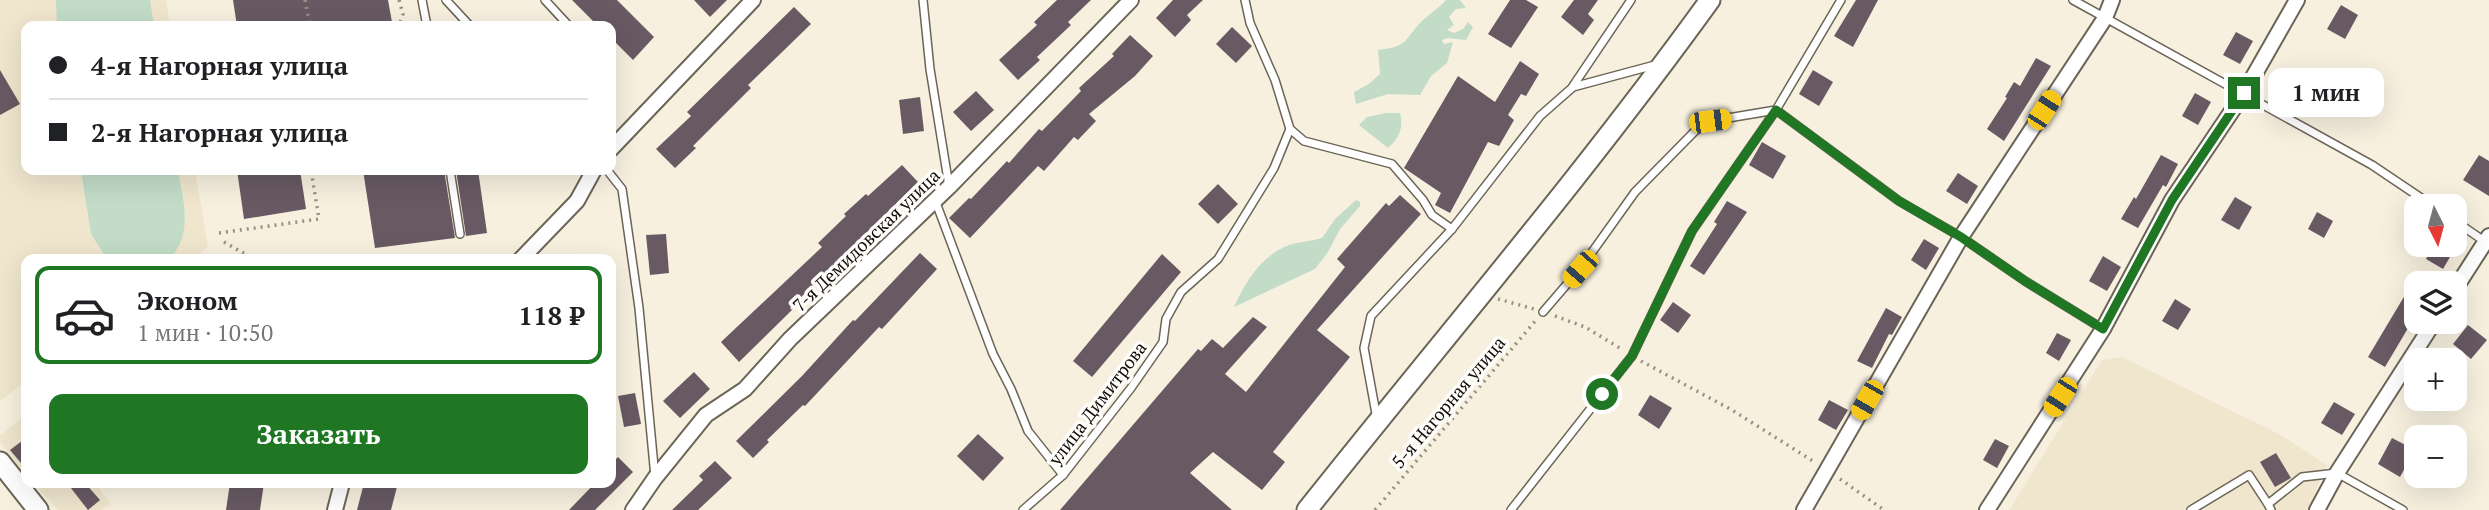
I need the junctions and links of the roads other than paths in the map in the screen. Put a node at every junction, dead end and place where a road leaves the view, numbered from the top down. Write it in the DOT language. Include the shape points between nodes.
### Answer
graph roads {
  1 [pos="422,0"];
  2 [pos="446,0"];
  3 [pos="545,0"];
  4 [pos="754,0"];
  5 [pos="923,0"];
  6 [pos="1131,0"];
  7 [pos="1245,0"];
  8 [pos="1631,0"];
  9 [pos="1710,0"];
  10 [pos="1841,0"];
  11 [pos="2073,0"];
  12 [pos="2112,0"];
  13 [pos="2297,0"];
  14 [pos="2105,18"];
  15 [pos="426,21"];
  16 [pos="465,21"];
  17 [pos="564,21"];
  18 [pos="1665,62"];
  19 [pos="1573,87"];
  20 [pos="2244,93"];
  21 [pos="1776,110"];
  22 [pos="1290,129"];
  23 [pos="616,144"];
  24 [pos="451,175"];
  25 [pos="591,175"];
  26 [pos="611,175"];
  27 [pos="949,187"];
  28 [pos="2415,194"];
  29 [pos="934,200"];
  30 [pos="1452,229"];
  31 [pos="2468,229"];
  32 [pos="460,234"];
  33 [pos="1961,237"];
  34 [pos="2488,241"];
  35 [pos="526,254"];
  36 [pos="2467,272"];
  37 [pos="1543,312"];
  38 [pos="2103,329"];
  39 [pos="2426,334"];
  40 [pos="1377,422"];
  41 [pos="0,462"];
  42 [pos="2337,473"];
  43 [pos="1063,475"];
  44 [pos="655,478"];
  45 [pos="341,488"];
  46 [pos="2269,507"];
  47 [pos="38,510"];
  48 [pos="335,510"];
  49 [pos="633,510"];
  50 [pos="1023,510"];
  51 [pos="1307,510"];
  52 [pos="1511,510"];
  53 [pos="1804,510"];
  54 [pos="1987,510"];
  55 [pos="2191,510"];
  56 [pos="2317,510"];
  57 [pos="2403,510"];
  1 -- 15 [label="lane"];
  2 -- 16 [label="lane"];
  3 -- 17 [label="lane"];
  4 -- 23 [label="street"];
  5 -- 27 [label="lane"];
  6 -- 27 [label="street, 7-я Демидовская улица"];
  7 -- 22 [label="lane"];
  8 -- 19 [label="lane"];
  9 -- 18 [label="main road"];
  10 -- 21 [label="lane"];
  11 -- 14 [label="lane"];
  12 -- 14 [label="street"];
  13 -- 20 [label="street"];
  14 -- 20 [label="lane"];
  14 -- 33 [label="street"];
  18 -- 19 [label="lane"];
  18 -- 40 [label="main road"];
  19 -- 30 [label="lane" via="1540,116"];
  20 -- 28 [label="lane"];
  20 -- 38 [label="street" via="2172,200"];
  21 -- 33 [label="lane" via="1899,201"];
  21 -- 37 [label="lane" via="1710,121 1695,131 1635,192"];
  21 -- 52 [label="lane" via="1692,231 1632,356"];
  22 -- 30 [label="lane" via="1304,141 1392,164 1432,215"];
  22 -- 43 [label="lane, улица Димитрова" via="1274,168 1218,259 1181,292 1166,318 1163,342"];
  24 -- 32 [label="lane"];
  25 -- 35 [label="street" via="578,201"];
  26 -- 44 [label="lane" via="622,189"];
  27 -- 29 [label="street, 7-я Демидовская улица"];
  29 -- 43 [label="lane" via="993,354 1028,430"];
  29 -- 44 [label="street, 7-я Демидовская улица" via="745,388 706,415"];
  30 -- 40 [label="lane" via="1371,316 1364,348"];
  31 -- 34 [label="lane"];
  33 -- 38 [label="lane"];
  33 -- 53 [label="street"];
  34 -- 36 [label="street"];
  38 -- 54 [label="street"];
  39 -- 42 [label="street"];
  40 -- 51 [label="main road"];
  41 -- 47 [label="main road"];
  42 -- 46 [label="lane" via="2302,477"];
  42 -- 56 [label="street"];
  42 -- 57 [label="lane"];
  43 -- 50 [label="lane, улица Димитрова"];
  44 -- 49 [label="street, 7-я Демидовская улица"];
  45 -- 48 [label="street"];
  46 -- 55 [label="lane" via="2249,475"];
}
